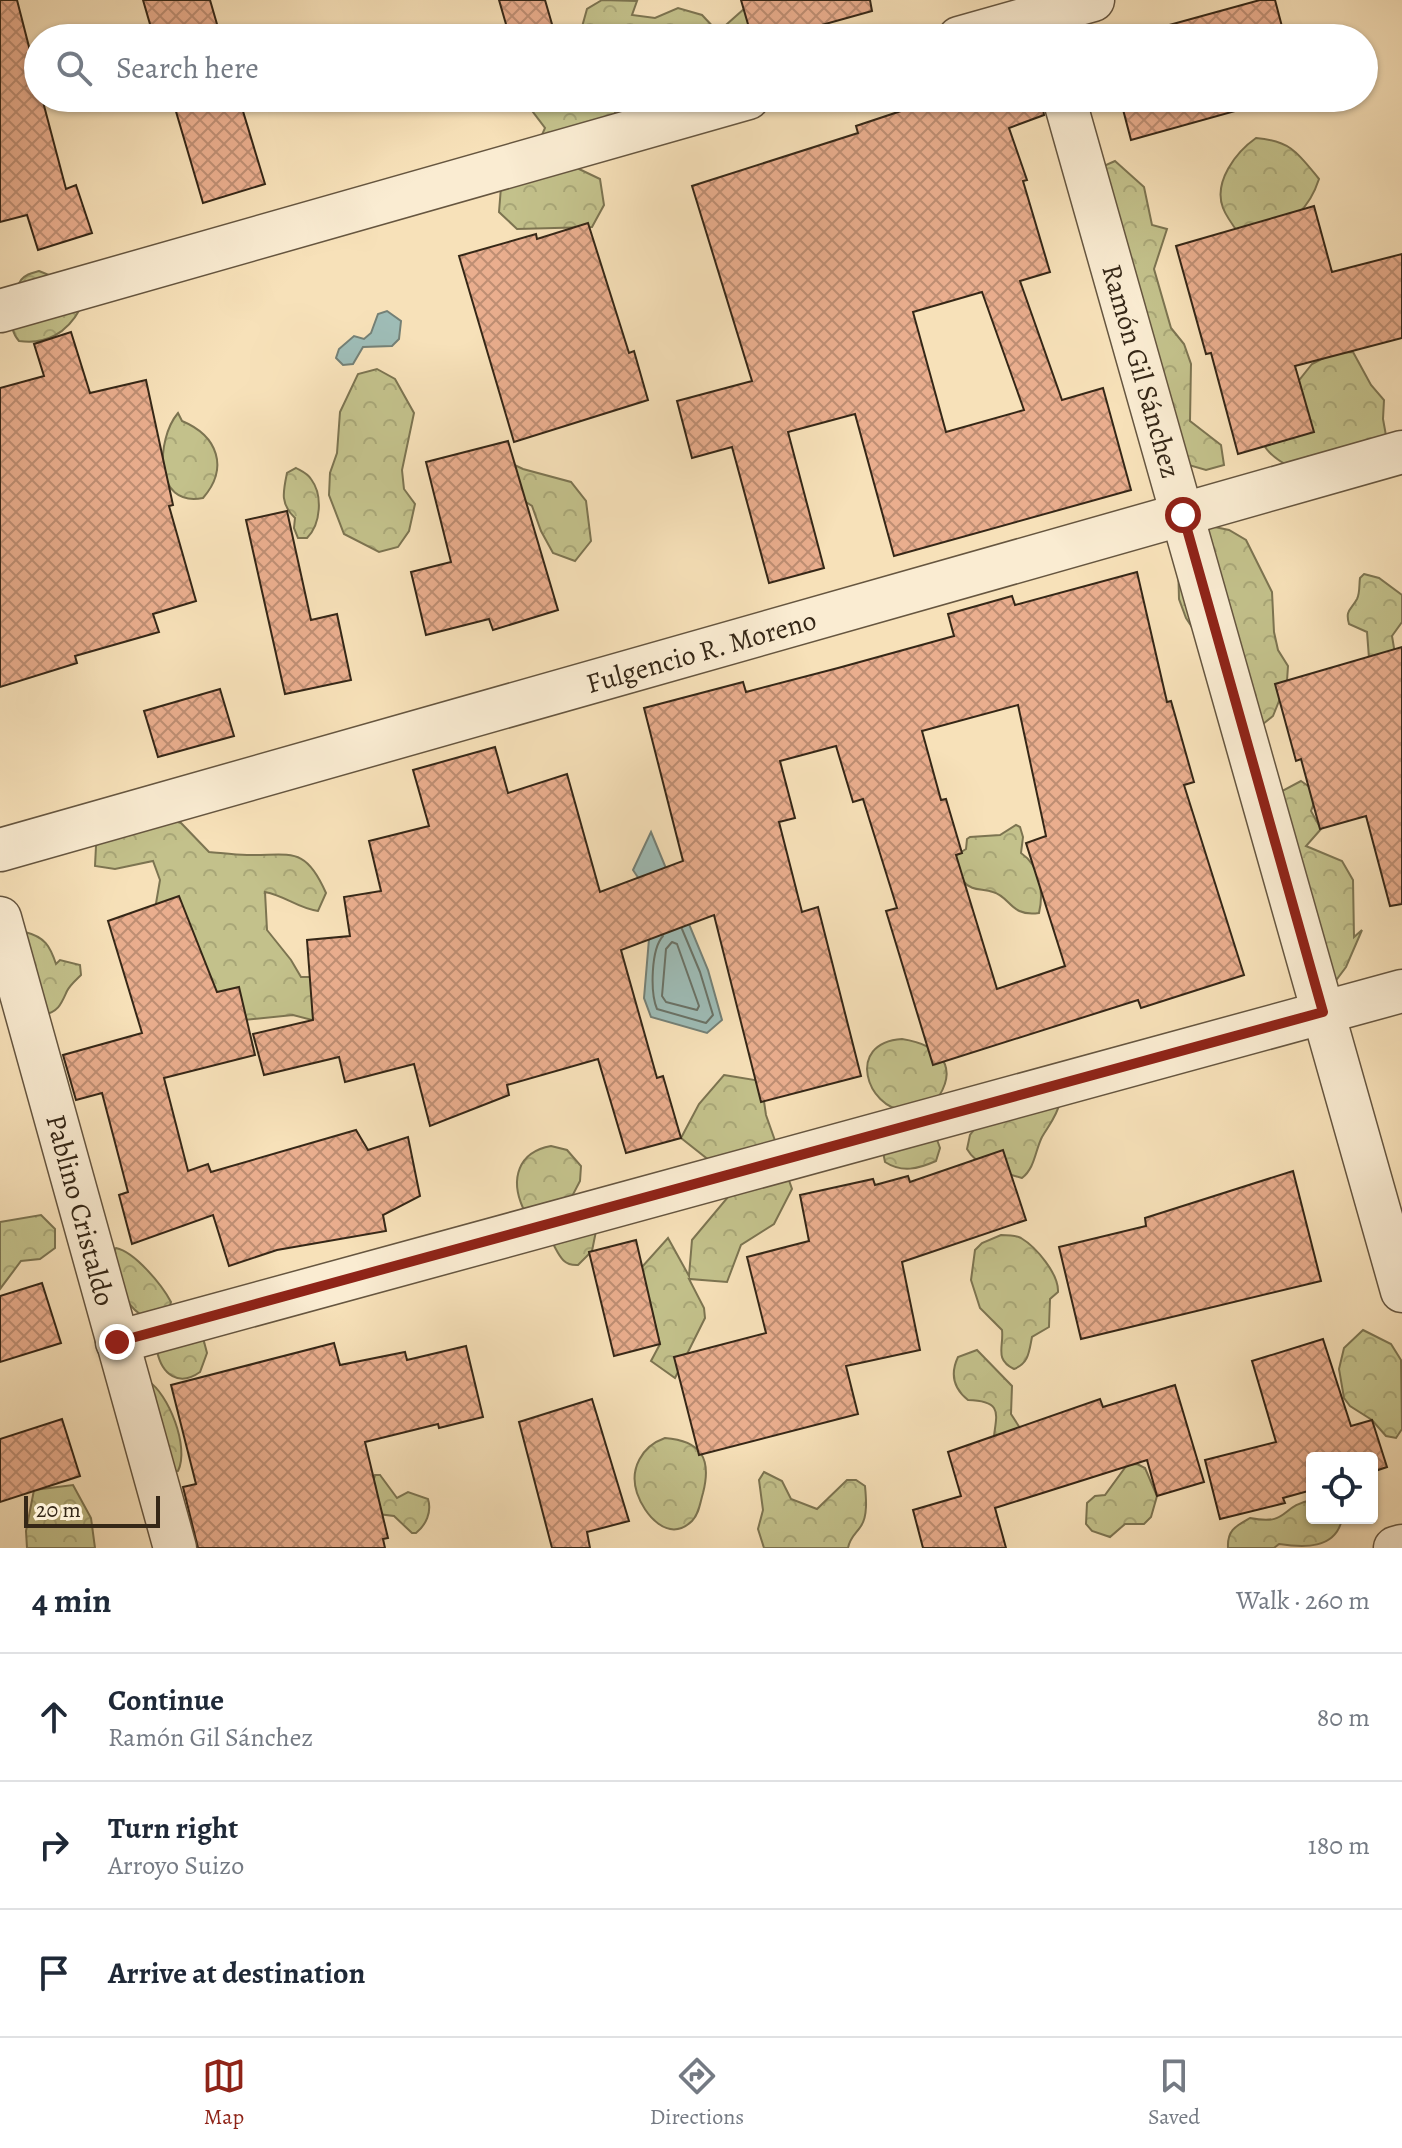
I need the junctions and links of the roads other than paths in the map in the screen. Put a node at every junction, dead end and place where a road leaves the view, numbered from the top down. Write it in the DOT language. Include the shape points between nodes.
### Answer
graph roads {
  1 [pos="1093,0"];
  2 [pos="1041,18"];
  3 [pos="1016,24"];
  4 [pos="699,112"];
  5 [pos="1068,112"];
  6 [pos="0,311"];
  7 [pos="1402,452"];
  8 [pos="1183,515"];
  9 [pos="0,850"];
  10 [pos="0,918"];
  11 [pos="1402,991"];
  12 [pos="1323,1012"];
  13 [pos="1402,1291"];
  14 [pos="117,1342"];
  15 [pos="1402,1546"];
  16 [pos="175,1548"];
  17 [pos="1395,1548"];
  1 -- 2 [label="street"];
  2 -- 3 [label="street"];
  4 -- 6 [label="street"];
  5 -- 8 [label="street, Ramón Gil Sánchez"];
  7 -- 8 [label="street, Fulgencio R. Moreno"];
  8 -- 9 [label="street, Fulgencio R. Moreno"];
  8 -- 12 [label="street, Ramón Gil Sánchez"];
  10 -- 14 [label="street, Pablino Cristaldo"];
  11 -- 12 [label="street"];
  12 -- 13 [label="street, Ramón Gil Sánchez"];
  12 -- 14 [label="street"];
  14 -- 16 [label="street, Pablino Cristaldo"];
  15 -- 17 [label="street"];
}
